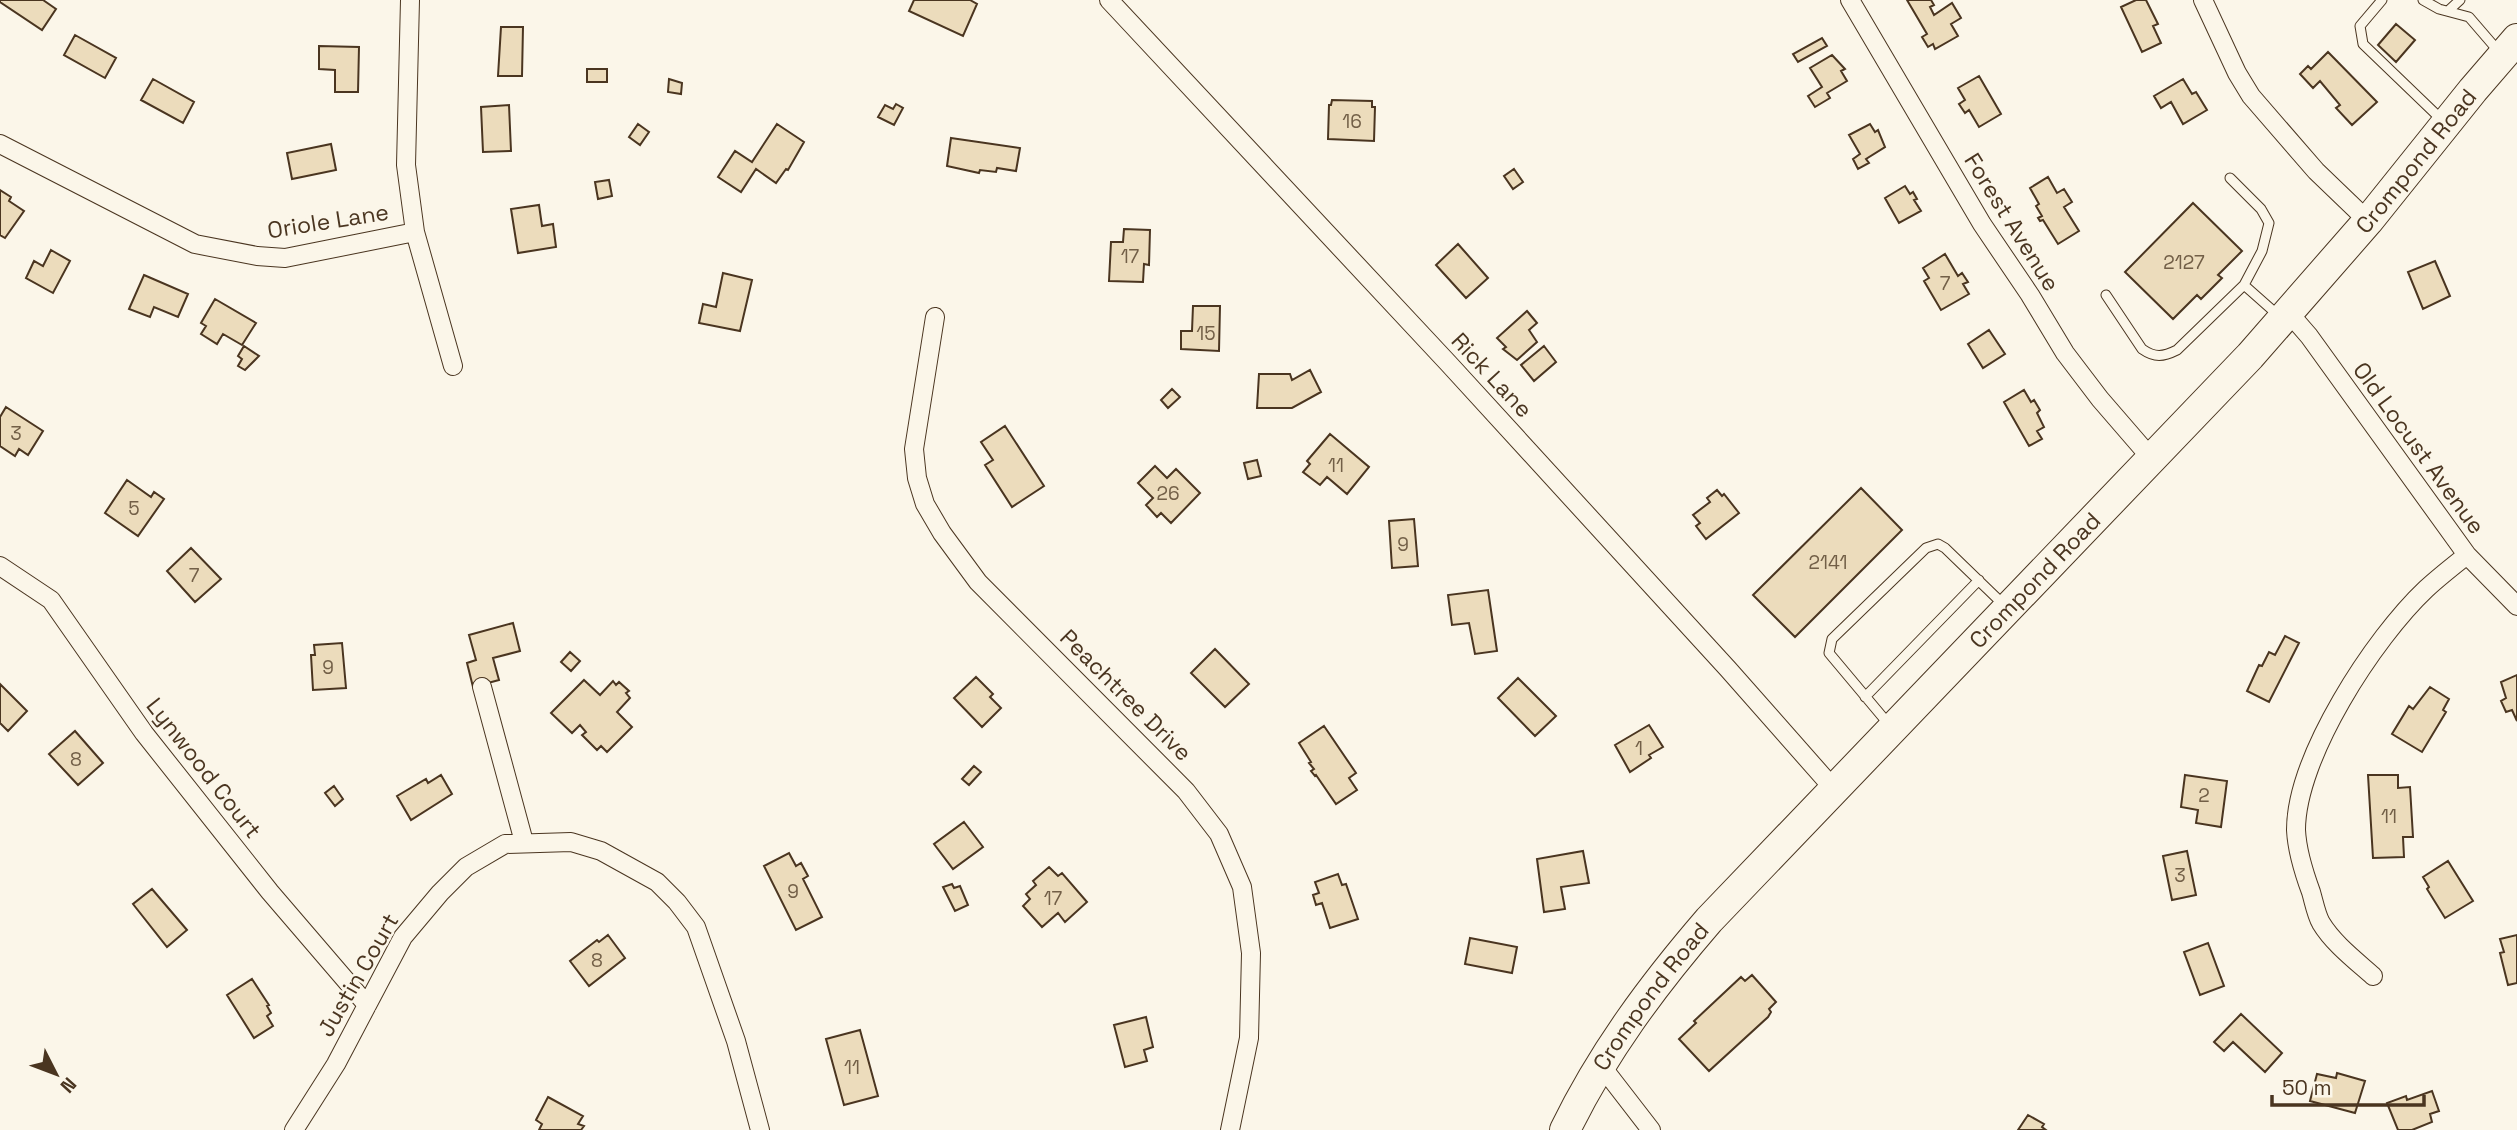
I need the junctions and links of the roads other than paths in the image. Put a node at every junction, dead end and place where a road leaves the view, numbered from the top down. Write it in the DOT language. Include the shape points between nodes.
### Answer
graph roads {
  1 [pos="410,0"];
  2 [pos="1109,0"];
  3 [pos="1850,0"];
  4 [pos="2203,0"];
  5 [pos="2382,0"];
  6 [pos="2423,0"];
  7 [pos="2460,0"];
  8 [pos="2448,11"];
  9 [pos="2510,47"];
  10 [pos="2446,124"];
  11 [pos="0,144"];
  12 [pos="2230,178"];
  13 [pos="2368,221"];
  14 [pos="415,232"];
  15 [pos="2244,285"];
  16 [pos="2106,295"];
  17 [pos="2286,316"];
  18 [pos="936,317"];
  19 [pos="453,366"];
  20 [pos="2151,458"];
  21 [pos="2467,555"];
  22 [pos="0,566"];
  23 [pos="1979,580"];
  24 [pos="2517,606"];
  25 [pos="2007,608"];
  26 [pos="482,687"];
  27 [pos="1865,697"];
  28 [pos="1891,728"];
  29 [pos="1833,788"];
  30 [pos="524,842"];
  31 [pos="2373,976"];
  32 [pos="367,1005"];
  33 [pos="1601,1064"];
  34 [pos="294,1130"];
  35 [pos="760,1130"];
  36 [pos="1230,1130"];
  37 [pos="1565,1130"];
  38 [pos="1651,1130"];
  1 -- 14 [label="street, Oriole Lane" via="406,165"];
  2 -- 29 [label="street, Rick Lane" via="1457,372"];
  3 -- 20 [label="street, Forest Avenue" via="1982,224 2065,353"];
  4 -- 13 [label="street" via="2251,96 2316,171"];
  5 -- 10 [label="lane" via="2360,26 2363,44"];
  6 -- 8 [label="lane"];
  7 -- 8 [label="lane"];
  8 -- 9 [label="lane" via="2469,17"];
  9 -- 10 [label="main road, Crompond Road"];
  10 -- 13 [label="main road, Crompond Road"];
  11 -- 14 [label="street, Oriole Lane" via="195,244 285,258"];
  12 -- 15 [label="lane" via="2269,223 2262,251"];
  13 -- 17 [label="main road, Crompond Road"];
  14 -- 19 [label="street"];
  15 -- 16 [label="lane" via="2177,350 2163,357 2142,349"];
  15 -- 17 [label="lane"];
  17 -- 20 [label="main road, Crompond Road"];
  17 -- 21 [label="street, Old Locust Avenue" via="2309,337"];
  18 -- 36 [label="street, Peachtree Drive" via="914,449 925,504 978,582 1186,791 1219,834 1242,887 1251,953 1249,1038"];
  20 -- 25 [label="main road, Crompond Road"];
  21 -- 24 [label="street, Old Locust Avenue"];
  21 -- 31 [label="street" via="2425,590 2378,644 2339,706 2303,789 2297,830 2302,868 2321,922"];
  22 -- 32 [label="street, Lynwood Court" via="51,600 160,754"];
  23 -- 25 [label="lane"];
  23 -- 27 [label="lane"];
  23 -- 27 [label="lane" via="1945,548 1938,544 1926,548 1832,639 1829,653"];
  25 -- 28 [label="main road, Crompond Road"];
  26 -- 30 [label="street"];
  27 -- 28 [label="lane"];
  28 -- 29 [label="main road, Crompond Road"];
  29 -- 33 [label="main road, Crompond Road" via="1678,956"];
  30 -- 32 [label="street, Justin Court" via="505,844 466,867 440,893 403,937"];
  30 -- 35 [label="street, Justin Court" via="571,842 601,851 657,882 677,902 704,951 736,1041"];
  32 -- 34 [label="street, Justin Court"];
  33 -- 37 [label="main road, Crompond Road"];
  33 -- 38 [label="street"];
}
